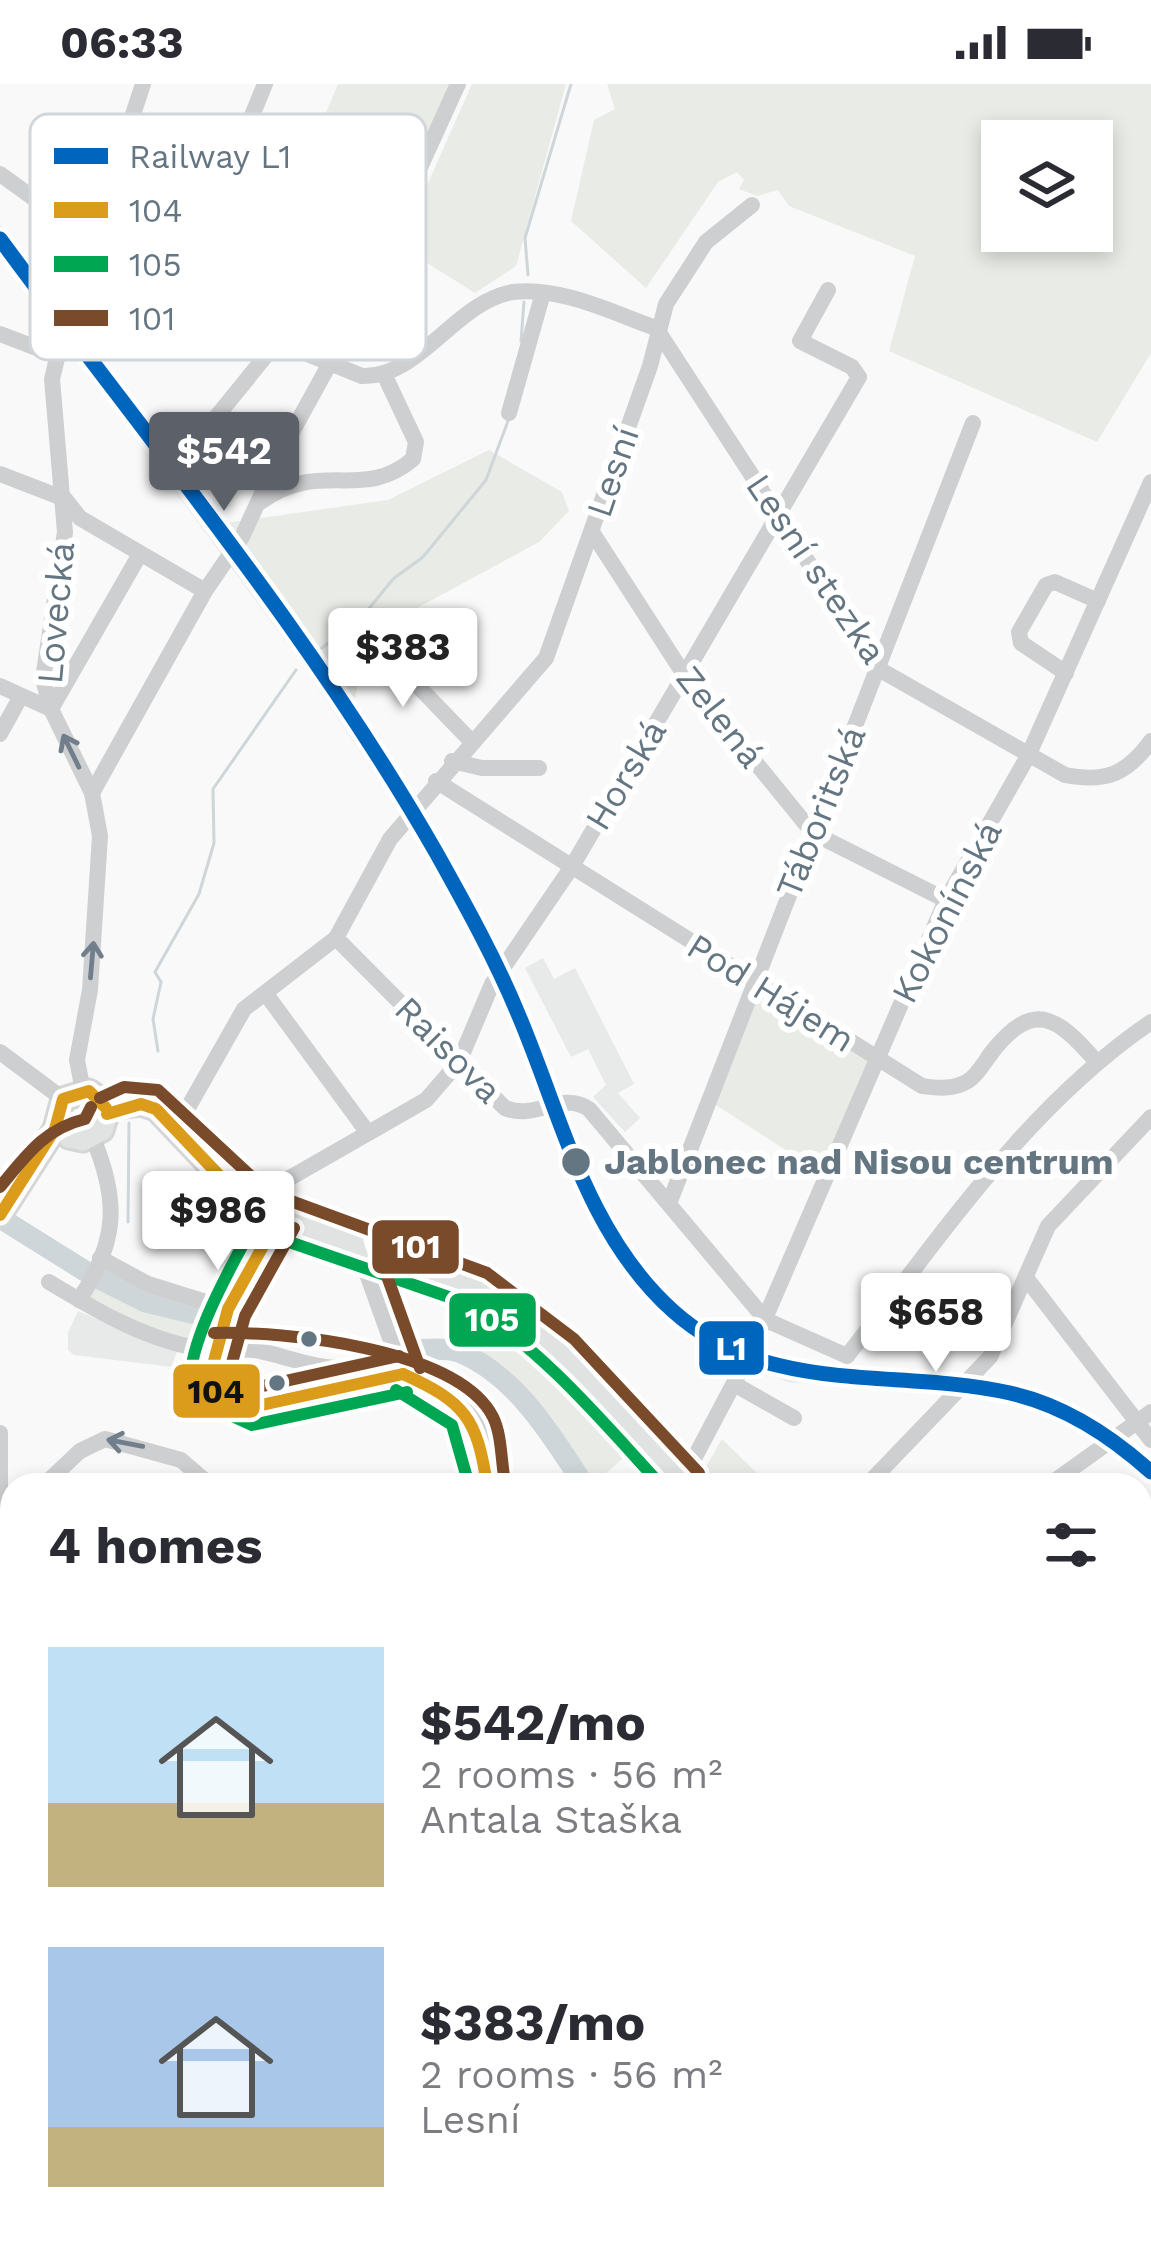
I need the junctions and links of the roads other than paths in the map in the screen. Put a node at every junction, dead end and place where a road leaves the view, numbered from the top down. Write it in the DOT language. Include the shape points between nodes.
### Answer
graph roads {
  1 [pos="142,84"];
  2 [pos="266,84"];
  3 [pos="458,84"];
  4 [pos="132,114"];
  5 [pos="254,114"];
  6 [pos="426,154"];
  7 [pos="0,174"];
  8 [pos="30,194"];
  9 [pos="752,205"];
  10 [pos="829,290"];
  11 [pos="543,293"];
  12 [pos="656,328"];
  13 [pos="0,334"];
  14 [pos="426,344"];
  15 [pos="30,345"];
  16 [pos="55,360"];
  17 [pos="263,360"];
  18 [pos="321,360"];
  19 [pos="330,360"];
  20 [pos="404,360"];
  21 [pos="328,363"];
  22 [pos="384,374"];
  23 [pos="509,413"];
  24 [pos="213,422"];
  25 [pos="973,422"];
  26 [pos="199,443"];
  27 [pos="280,454"];
  28 [pos="0,474"];
  29 [pos="1151,482"];
  30 [pos="65,499"];
  31 [pos="256,505"];
  32 [pos="779,516"];
  33 [pos="592,532"];
  34 [pos="140,554"];
  35 [pos="205,592"];
  36 [pos="1098,601"];
  37 [pos="409,651"];
  38 [pos="878,668"];
  39 [pos="1066,673"];
  40 [pos="685,676"];
  41 [pos="0,686"];
  42 [pos="21,696"];
  43 [pos="51,709"];
  44 [pos="0,734"];
  45 [pos="470,740"];
  46 [pos="1151,741"];
  47 [pos="1028,756"];
  48 [pos="452,761"];
  49 [pos="539,768"];
  50 [pos="436,781"];
  51 [pos="92,793"];
  52 [pos="813,833"];
  53 [pos="571,868"];
  54 [pos="946,900"];
  55 [pos="336,938"];
  56 [pos="752,982"];
  57 [pos="266,994"];
  58 [pos="1151,1022"];
  59 [pos="0,1052"];
  60 [pos="876,1058"];
  61 [pos="1095,1060"];
  62 [pos="459,1062"];
  63 [pos="68,1096"];
  64 [pos="113,1109"];
  65 [pos="1151,1117"];
  66 [pos="176,1127"];
  67 [pos="368,1133"];
  68 [pos="89,1143"];
  69 [pos="21,1184"];
  70 [pos="670,1201"];
  71 [pos="248,1202"];
  72 [pos="0,1215"];
  73 [pos="278,1219"];
  74 [pos="357,1246"];
  75 [pos="97,1264"];
  76 [pos="1027,1279"];
  77 [pos="49,1282"];
  78 [pos="83,1294"];
  79 [pos="228,1309"];
  80 [pos="766,1320"];
  81 [pos="211,1350"];
  82 [pos="403,1374"];
  83 [pos="734,1384"];
  84 [pos="794,1418"];
  85 [pos="1145,1418"];
  86 [pos="0,1433"];
  87 [pos="1151,1440"];
  88 [pos="1,1473"];
  89 [pos="57,1473"];
  90 [pos="197,1473"];
  91 [pos="485,1473"];
  92 [pos="671,1473"];
  93 [pos="685,1473"];
  94 [pos="879,1473"];
  95 [pos="1065,1473"];
  1 -- 4 [label="street, Lovecká"];
  2 -- 5 [label="street"];
  3 -- 6 [label="street"];
  7 -- 8 [label="street"];
  9 -- 12 [label="street, Lesní" via="706,242"];
  10 -- 32 [label="street, Horská" via="800,341 860,377"];
  11 -- 12 [label="street"];
  11 -- 14 [label="street" via="492,298"];
  11 -- 23 [label="street"];
  12 -- 32 [label="street, Lesní stezka"];
  12 -- 33 [label="street, Lesní"];
  13 -- 15 [label="street"];
  16 -- 30 [label="street, Lovecká"];
  17 -- 24 [label="street"];
  18 -- 21 [label="street"];
  19 -- 21 [label="street"];
  20 -- 22 [label="street"];
  21 -- 22 [label="street" via="362,376"];
  21 -- 27 [label="street"];
  22 -- 31 [label="street" via="416,442 413,459 379,480 289,481"];
  24 -- 26 [label="street"];
  24 -- 27 [label="street"];
  25 -- 38 [label="street, Táboritská"];
  27 -- 31 [label="street"];
  28 -- 30 [label="street"];
  29 -- 36 [label="street, Kokonínská"];
  30 -- 34 [label="street" via="80,518"];
  30 -- 43 [label="street, Lovecká" via="44,679"];
  31 -- 35 [label="street"];
  32 -- 38 [label="street, Lesní stezka"];
  32 -- 40 [label="street, Horská"];
  33 -- 40 [label="street, Zelená"];
  33 -- 45 [label="street, Lesní" via="546,658"];
  34 -- 35 [label="street"];
  34 -- 43 [label="street"];
  35 -- 51 [label="street"];
  36 -- 39 [label="street, Kokonínská"];
  36 -- 39 [label="street" via="1046,585 1019,632 1021,643"];
  37 -- 45 [label="street" via="412,680"];
  38 -- 47 [label="street, Lesní stezka"];
  38 -- 52 [label="street, Táboritská"];
  39 -- 47 [label="street, Kokonínská"];
  40 -- 52 [label="street, Zelená"];
  40 -- 53 [label="street, Horská"];
  41 -- 42 [label="street"];
  42 -- 43 [label="street"];
  42 -- 44 [label="street"];
  51 -- 43 [label="street, Lovecká, one-way"];
  45 -- 48 [label="street, Lesní"];
  46 -- 47 [label="street, Lesní stezka" via="1135,764 1106,778 1065,776"];
  47 -- 54 [label="street, Kokonínská"];
  48 -- 49 [label="street"];
  48 -- 50 [label="street, Lesní"];
  50 -- 53 [label="street, Pod Hájem"];
  50 -- 55 [label="street, Lesní" via="390,839"];
  63 -- 51 [label="street, Lovecká, one-way" via="100,868"];
  52 -- 54 [label="street, Zelená"];
  52 -- 56 [label="street, Táboritská"];
  53 -- 56 [label="street, Pod Hájem"];
  53 -- 62 [label="street, Horská" via="492,984"];
  54 -- 60 [label="street, Kokonínská"];
  55 -- 57 [label="street, Lesní"];
  55 -- 62 [label="street, Raisova"];
  56 -- 60 [label="street, Pod Hájem"];
  56 -- 70 [label="street, Táboritská"];
  57 -- 66 [label="street, Lesní" via="239,1014"];
  57 -- 67 [label="street"];
  58 -- 61 [label="street"];
  59 -- 63 [label="street"];
  60 -- 61 [label="street, Pod Hájem" via="922,1086 949,1088 971,1079 1030,1018 1050,1018"];
  60 -- 80 [label="street, Kokonínská"];
  61 -- 80 [label="street" via="1044,1108 847,1356"];
  62 -- 67 [label="street, Horská" via="426,1100"];
  62 -- 70 [label="street, Raisova" via="505,1108 542,1110 566,1100 589,1109"];
  63 -- 64 [label="main road" via="100,1098"];
  63 -- 68 [label="main road"];
  63 -- 69 [label="main road"];
  64 -- 66 [label="main road" via="151,1106"];
  64 -- 68 [label="main road"];
  65 -- 76 [label="street" via="1048,1226"];
  66 -- 71 [label="main road"];
  67 -- 71 [label="street, Horská"];
  68 -- 69 [label="main road" via="52,1153"];
  68 -- 75 [label="street" via="110,1180 113,1215"];
  69 -- 72 [label="main road"];
  70 -- 80 [label="street, Raisova"];
  71 -- 73 [label="main road"];
  73 -- 74 [label="main road"];
  73 -- 79 [label="street"];
  74 -- 82 [label="street"];
  74 -- 92 [label="main road" via="477,1288 524,1318"];
  75 -- 78 [label="street"];
  75 -- 79 [label="street"];
  76 -- 85 [label="street"];
  76 -- 94 [label="street" via="990,1357"];
  77 -- 78 [label="street"];
  78 -- 81 [label="street" via="170,1341"];
  79 -- 81 [label="street"];
  80 -- 83 [label="street, Kokonínská"];
  81 -- 82 [label="street"];
  81 -- 82 [label="street" via="207,1387 252,1407"];
  82 -- 91 [label="street" via="469,1414 481,1434"];
  83 -- 84 [label="street"];
  83 -- 93 [label="street, Kokonínská"];
  85 -- 87 [label="street"];
  85 -- 95 [label="street"];
  86 -- 88 [label="street"];
  90 -- 89 [label="street, one-way" via="182,1460 114,1439 86,1446"];
}
